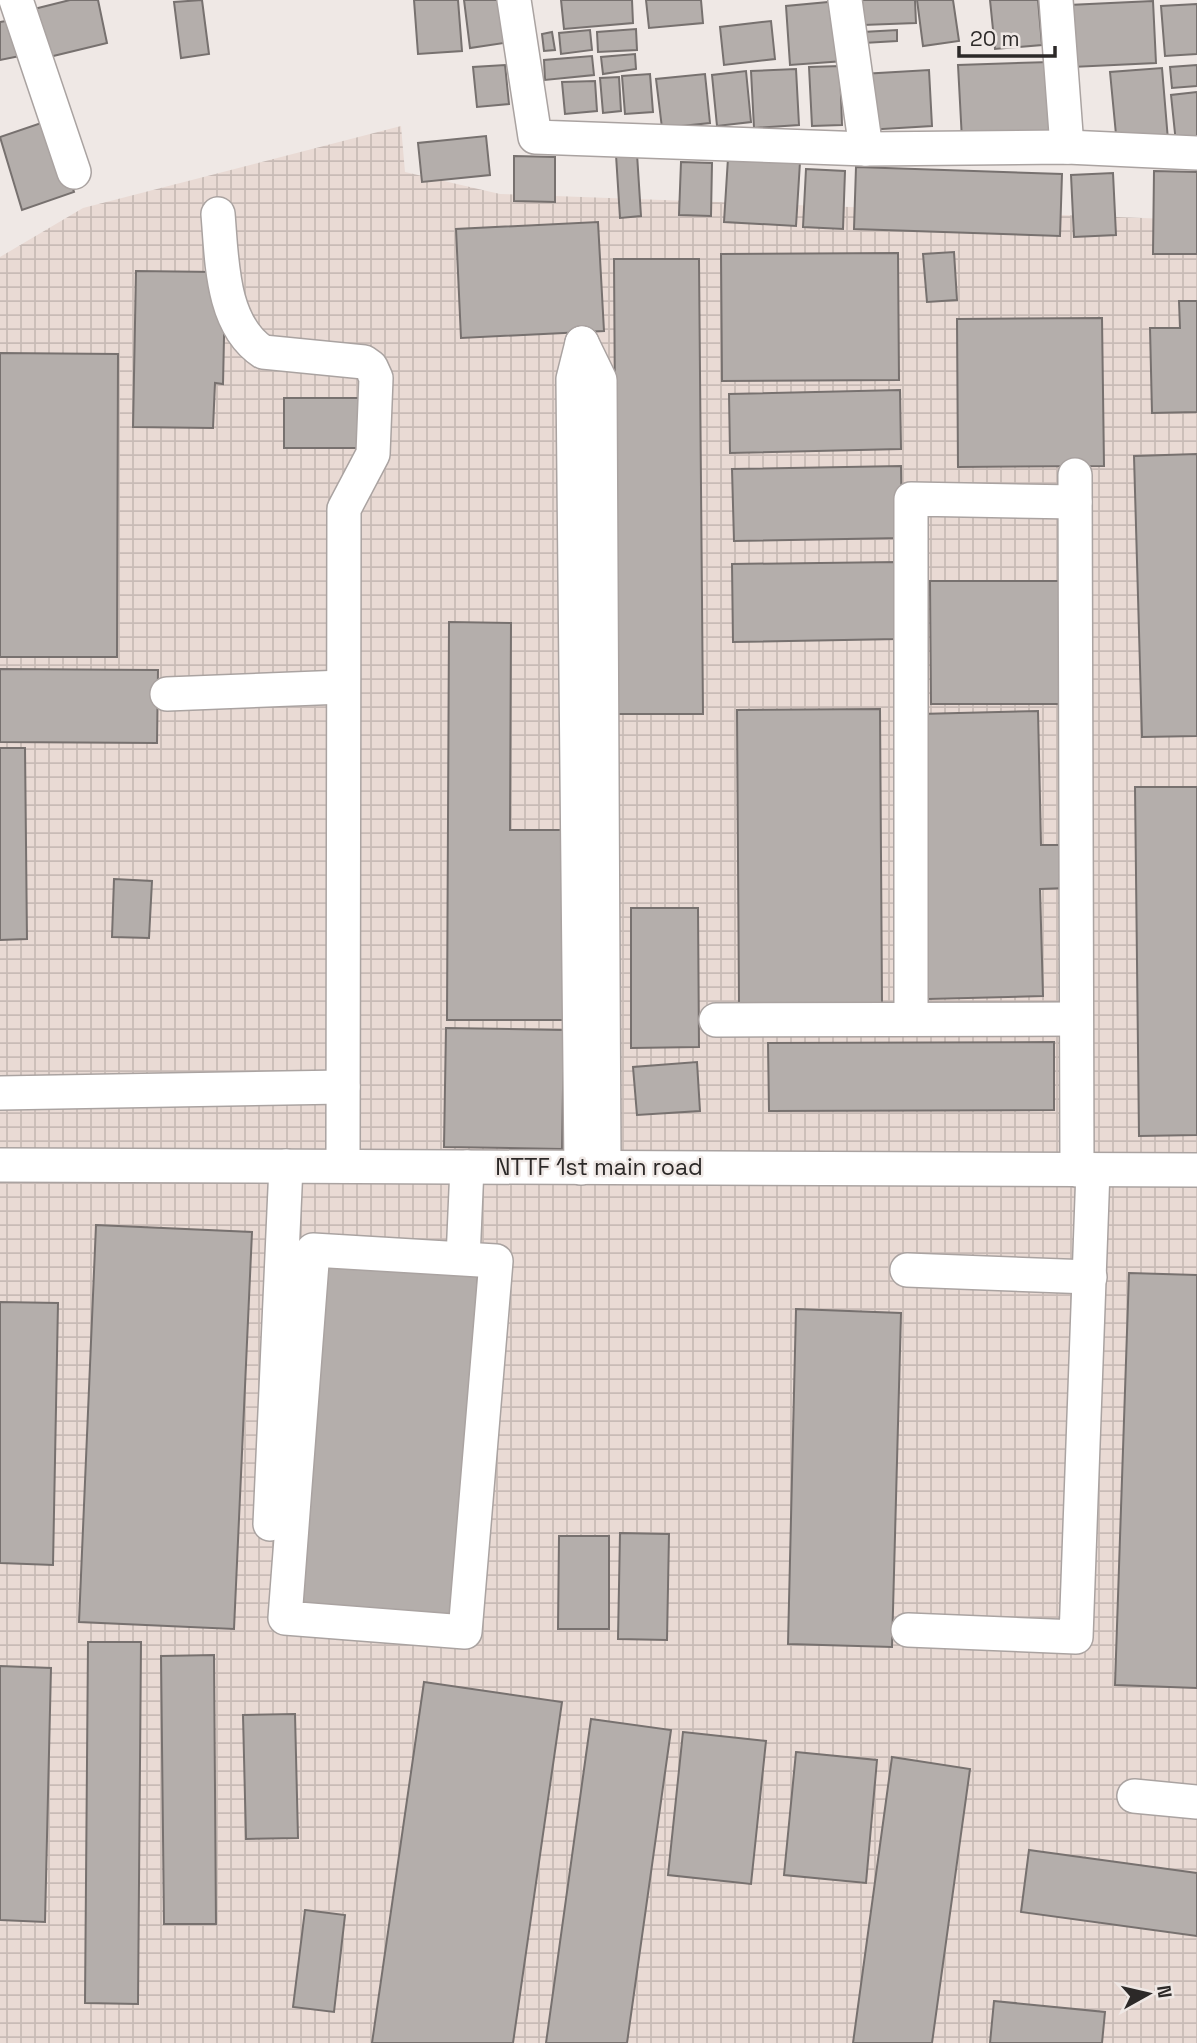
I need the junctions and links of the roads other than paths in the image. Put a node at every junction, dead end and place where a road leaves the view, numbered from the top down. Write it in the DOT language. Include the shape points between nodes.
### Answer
graph roads {
  1 [pos="16,0"];
  2 [pos="514,0"];
  3 [pos="845,0"];
  4 [pos="1056,0"];
  5 [pos="1068,148"];
  6 [pos="866,149"];
  7 [pos="1197,153"];
  8 [pos="74,172"];
  9 [pos="218,214"];
  10 [pos="343,687"];
  11 [pos="167,694"];
  12 [pos="911,1018"];
  13 [pos="1076,1019"];
  14 [pos="716,1020"];
  15 [pos="343,1087"];
  16 [pos="0,1093"];
  17 [pos="0,1165"];
  18 [pos="286,1166"];
  19 [pos="342,1166"];
  20 [pos="467,1167"];
  21 [pos="593,1167"];
  22 [pos="1085,1170"];
  23 [pos="1197,1170"];
  24 [pos="463,1259"];
  25 [pos="907,1270"];
  26 [pos="1090,1277"];
  27 [pos="269,1544"];
  28 [pos="908,1630"];
  29 [pos="1134,1796"];
  30 [pos="1197,1802"];
  1 -- 8 [label="street"];
  2 -- 6 [label="street" via="535,136"];
  3 -- 6 [label="street"];
  4 -- 5 [label="street"];
  5 -- 6 [label="street"];
  5 -- 7 [label="street"];
  9 -- 10 [label="street" via="223,272 236,321 250,343 263,352 364,362 376,378 373,454 344,509"];
  10 -- 11 [label="street"];
  10 -- 15 [label="street"];
  12 -- 13 [label="street"];
  12 -- 13 [label="street" via="911,499 1075,488"];
  12 -- 14 [label="street"];
  13 -- 22 [label="street"];
  15 -- 16 [label="street"];
  15 -- 19 [label="street"];
  17 -- 18 [label="street, NTTF 1st main road"];
  18 -- 19 [label="street, NTTF 1st main road"];
  18 -- 27 [label="street"];
  19 -- 20 [label="street, NTTF 1st main road"];
  20 -- 21 [label="street, NTTF 1st main road"];
  20 -- 24 [label="street"];
  21 -- 21 [label="street" via="573,379 582,343 600,380"];
  21 -- 22 [label="street, NTTF 1st main road"];
  22 -- 23 [label="street, NTTF 1st main road"];
  22 -- 26 [label="street"];
  24 -- 24 [label="street" via="313,1250 285,1618 465,1632 496,1261"];
  25 -- 26 [label="street"];
  26 -- 28 [label="street" via="1076,1637"];
  29 -- 30 [label="street"];
}
